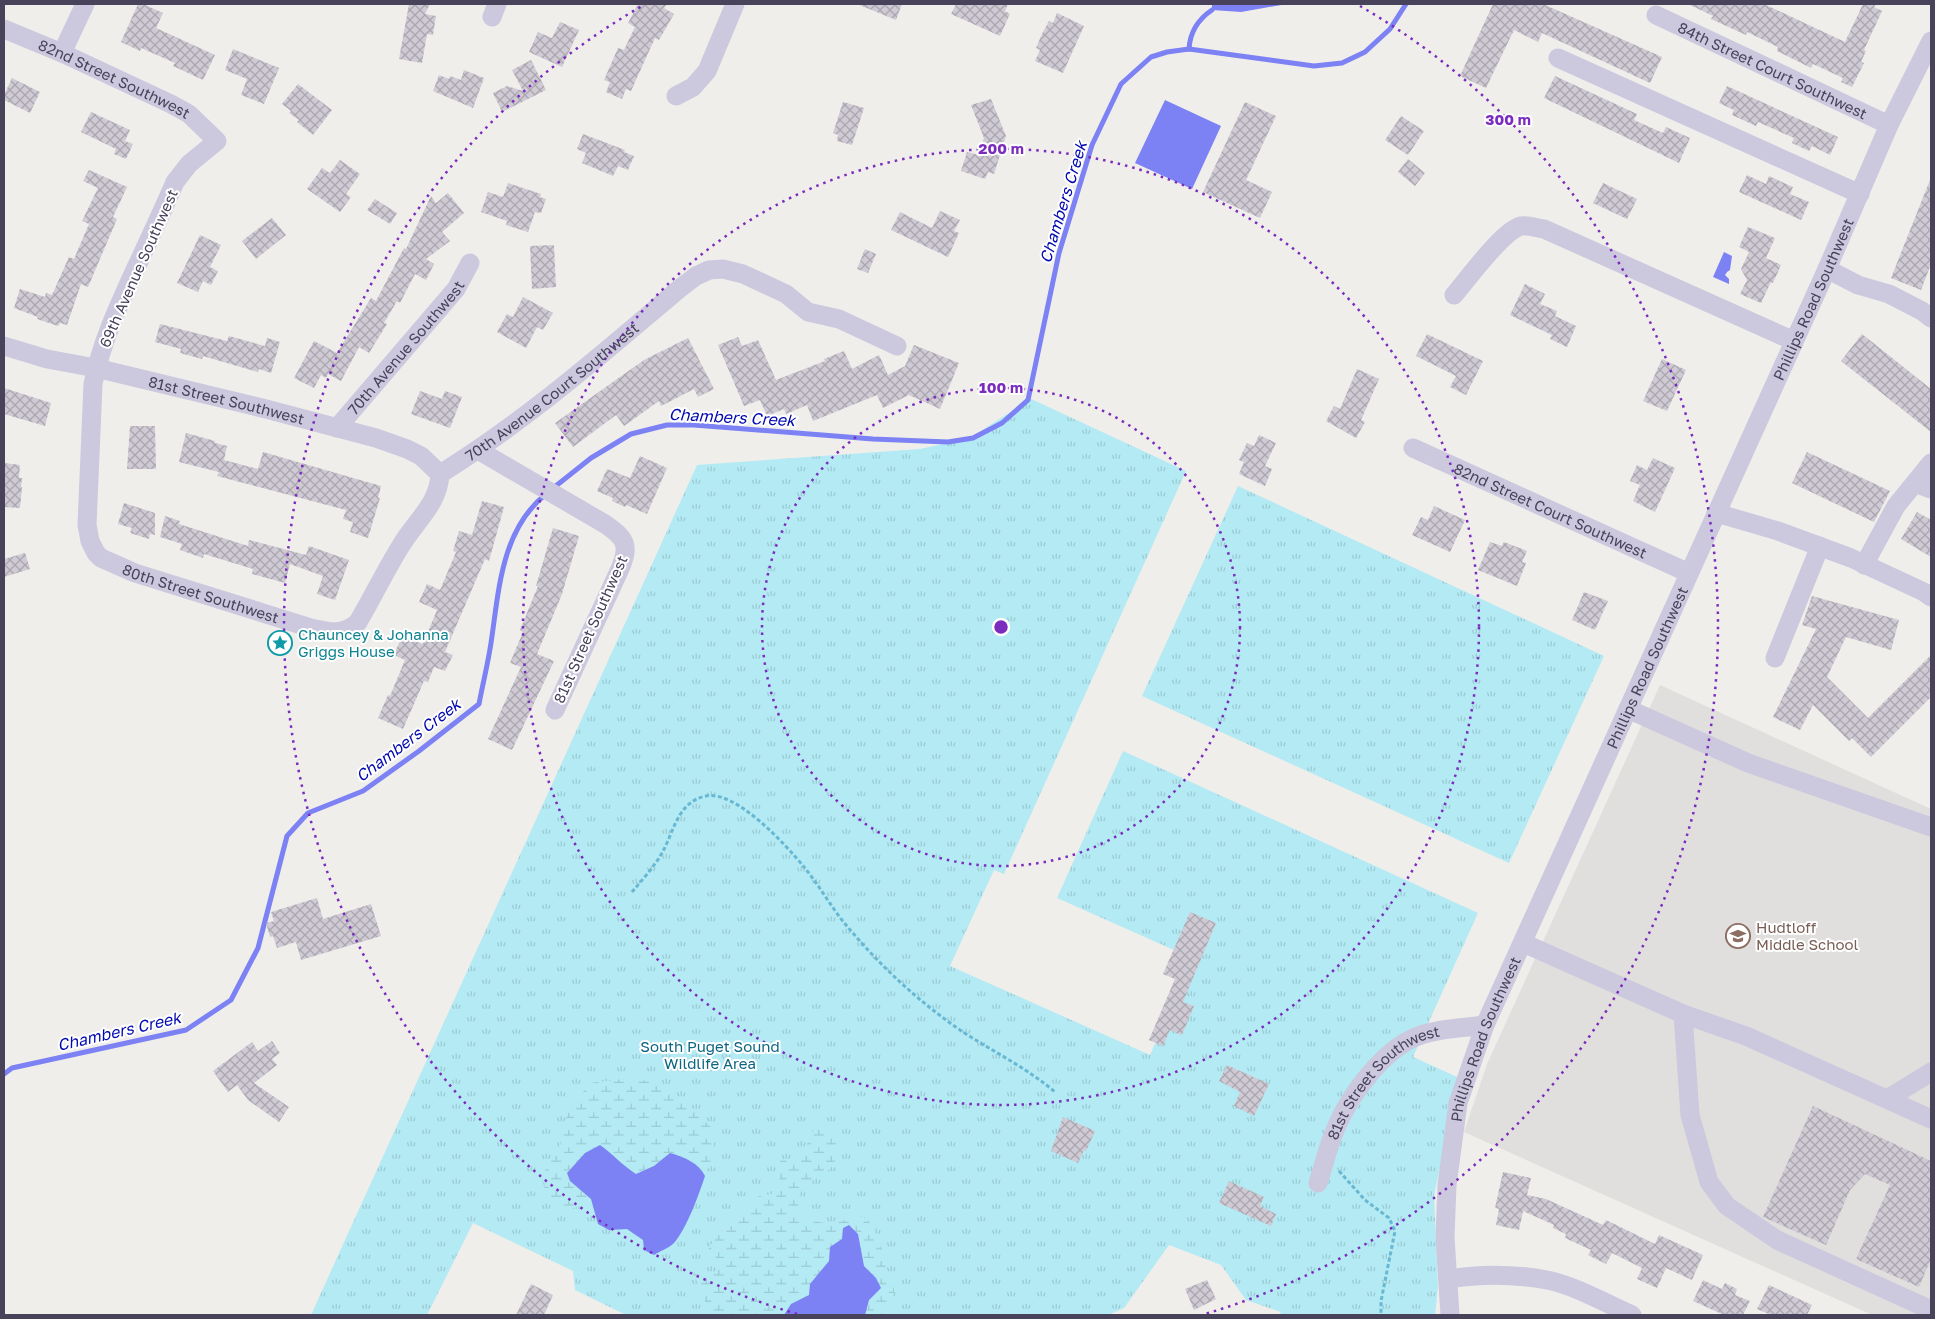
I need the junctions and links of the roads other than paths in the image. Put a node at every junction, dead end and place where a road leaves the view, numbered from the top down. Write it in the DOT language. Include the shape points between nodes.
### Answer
graph roads {
  1 [pos="85,4"];
  2 [pos="735,4"];
  3 [pos="1656,15"];
  4 [pos="4,29"];
  5 [pos="1931,41"];
  6 [pos="62,53"];
  7 [pos="1558,58"];
  8 [pos="676,96"];
  9 [pos="1889,125"];
  10 [pos="216,141"];
  11 [pos="1860,194"];
  12 [pos="470,263"];
  13 [pos="1827,268"];
  14 [pos="1454,295"];
  15 [pos="1931,316"];
  16 [pos="1794,341"];
  17 [pos="4,346"];
  18 [pos="897,346"];
  19 [pos="96,368"];
  20 [pos="337,428"];
  21 [pos="1413,448"];
  22 [pos="478,450"];
  23 [pos="1931,463"];
  24 [pos="440,474"];
  25 [pos="1923,486"];
  26 [pos="1716,512"];
  27 [pos="1820,546"];
  28 [pos="100,558"];
  29 [pos="1864,565"];
  30 [pos="1689,573"];
  31 [pos="1931,597"];
  32 [pos="1775,658"];
  33 [pos="1628,709"];
  34 [pos="555,710"];
  35 [pos="1931,827"];
  36 [pos="1523,943"];
  37 [pos="1683,1014"];
  38 [pos="1485,1025"];
  39 [pos="1931,1072"];
  40 [pos="1887,1098"];
  41 [pos="1931,1119"];
  42 [pos="1318,1183"];
  43 [pos="1448,1279"];
  44 [pos="1931,1310"];
  45 [pos="1450,1315"];
  46 [pos="1632,1315"];
  1 -- 6 [label="street"];
  2 -- 8 [label="street" via="707,72 693,87"];
  3 -- 9 [label="street, 84th Street Court Southwest"];
  4 -- 6 [label="street, 82nd Street Southwest"];
  5 -- 9 [label="street, Phillips Road Southwest"];
  6 -- 10 [label="street, 82nd Street Southwest" via="189,114"];
  7 -- 11 [label="street"];
  9 -- 11 [label="street, Phillips Road Southwest"];
  10 -- 19 [label="street, 69th Avenue Southwest" via="195,158 175,182 105,338"];
  11 -- 13 [label="street, Phillips Road Southwest"];
  12 -- 20 [label="street, 70th Avenue Southwest" via="456,289"];
  13 -- 15 [label="street"];
  13 -- 16 [label="street, Phillips Road Southwest"];
  14 -- 16 [label="street" via="1502,238 1521,226 1532,227"];
  16 -- 26 [label="street, Phillips Road Southwest"];
  17 -- 19 [label="street, 81st Street Southwest" via="47,359"];
  18 -- 22 [label="street, 70th Avenue Court Southwest" via="839,320 808,312 786,294 742,274 723,269 710,270 679,289 579,374"];
  19 -- 20 [label="street, 81st Street Southwest"];
  19 -- 28 [label="street, 69th Avenue Southwest" via="87,525 90,541"];
  20 -- 24 [label="street, 81st Street Southwest" via="407,449 421,456"];
  21 -- 30 [label="street, 82nd Street Court Southwest"];
  22 -- 24 [label="street, 70th Avenue Court Southwest"];
  22 -- 34 [label="street, 81st Street Southwest" via="605,524 623,539 626,546 625,557"];
  23 -- 25 [label="street"];
  24 -- 28 [label="street, 80th Street Southwest" via="436,496 402,544 358,622 341,632 311,628 135,573"];
  25 -- 29 [label="street" via="1896,506"];
  26 -- 27 [label="street"];
  26 -- 30 [label="street, Phillips Road Southwest"];
  27 -- 29 [label="street"];
  27 -- 32 [label="street"];
  29 -- 31 [label="street"];
  30 -- 33 [label="street, Phillips Road Southwest"];
  33 -- 35 [label="street" via="1748,762"];
  33 -- 36 [label="street, Phillips Road Southwest"];
  36 -- 37 [label="street"];
  36 -- 38 [label="street, Phillips Road Southwest"];
  37 -- 40 [label="street" via="1739,1032"];
  37 -- 44 [label="street" via="1690,1115 1709,1182 1727,1206 1777,1240"];
  38 -- 42 [label="street, 81st Street Southwest" via="1423,1034 1387,1055 1360,1085 1336,1128"];
  38 -- 43 [label="street, Phillips Road Southwest" via="1458,1103 1446,1207"];
  39 -- 40 [label="street"];
  40 -- 41 [label="street"];
  43 -- 45 [label="street, Phillips Road Southwest"];
  43 -- 46 [label="street" via="1472,1275 1548,1281"];
}
